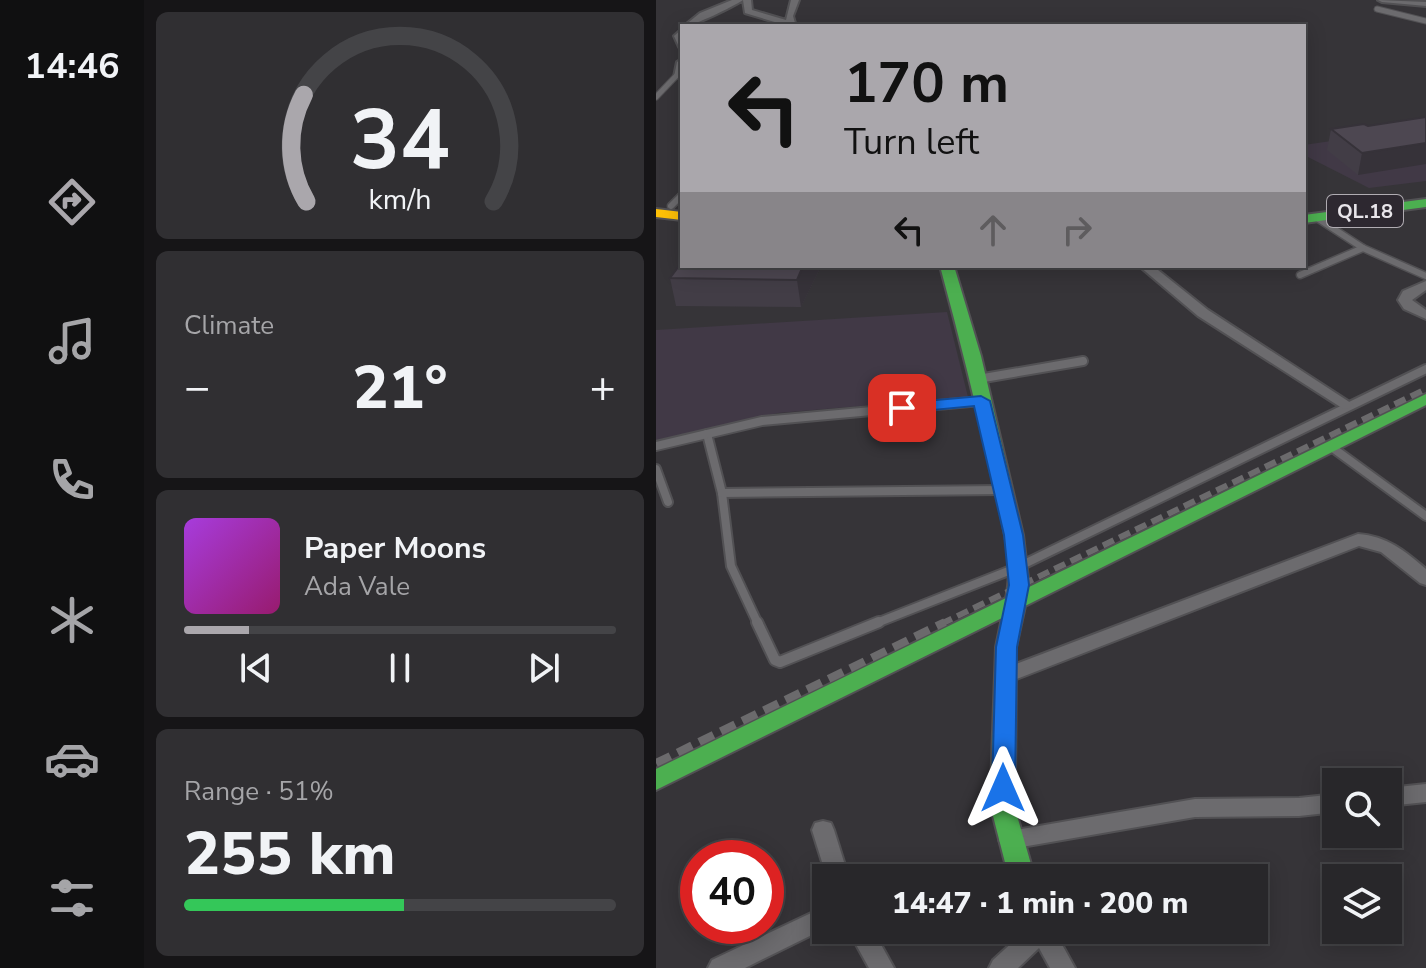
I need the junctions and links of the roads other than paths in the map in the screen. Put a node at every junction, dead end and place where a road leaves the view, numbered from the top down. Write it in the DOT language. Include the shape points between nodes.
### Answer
graph roads {
  1 [pos="739,0"];
  2 [pos="747,0"];
  3 [pos="795,0"];
  4 [pos="1382,0"];
  5 [pos="1426,4"];
  6 [pos="1377,9"];
  7 [pos="1426,21"];
  8 [pos="691,24"];
  9 [pos="791,24"];
  10 [pos="793,24"];
  11 [pos="679,75"];
  12 [pos="656,97"];
  13 [pos="1426,191"];
  14 [pos="1426,203"];
  15 [pos="1307,212"];
  16 [pos="1363,248"];
  17 [pos="948,268"];
  18 [pos="1147,268"];
  19 [pos="1300,275"];
  20 [pos="1426,276"];
  21 [pos="1426,285"];
  22 [pos="1426,315"];
  23 [pos="1083,361"];
  24 [pos="1426,369"];
  25 [pos="977,379"];
  26 [pos="1426,399"];
  27 [pos="981,401"];
  28 [pos="1347,405"];
  29 [pos="707,434"];
  30 [pos="656,446"];
  31 [pos="1329,446"];
  32 [pos="656,469"];
  33 [pos="1002,490"];
  34 [pos="722,493"];
  35 [pos="668,502"];
  36 [pos="1426,516"];
  37 [pos="1016,568"];
  38 [pos="1426,579"];
  39 [pos="1017,601"];
  40 [pos="1007,675"];
  41 [pos="656,780"];
  42 [pos="1426,793"];
  43 [pos="1402,796"];
  44 [pos="1322,805"];
  45 [pos="823,830"];
  46 [pos="1010,840"];
  47 [pos="834,864"];
  48 [pos="1018,864"];
  49 [pos="812,924"];
  50 [pos="868,944"];
  51 [pos="1026,944"];
  52 [pos="1049,944"];
  53 [pos="720,968"];
  54 [pos="882,968"];
  55 [pos="1001,968"];
  56 [pos="1063,968"];
  1 -- 8 [label="street"];
  2 -- 9 [label="street" via="748,11"];
  3 -- 10 [label="street" via="789,16"];
  4 -- 5 [label="street"];
  6 -- 7 [label="lane"];
  11 -- 12 [label="lane"];
  13 -- 15 [label="main road, QL.18"];
  14 -- 15 [label="main road, QL.18"];
  15 -- 16 [label="lane"];
  16 -- 19 [label="lane"];
  16 -- 20 [label="lane"];
  17 -- 25 [label="main road"];
  18 -- 28 [label="street" via="1203,313"];
  21 -- 22 [label="street" via="1405,300"];
  23 -- 25 [label="lane"];
  24 -- 28 [label="lane"];
  25 -- 27 [label="main road"];
  26 -- 31 [label="main road"];
  27 -- 29 [label="lane" via="762,421"];
  27 -- 33 [label="main road"];
  28 -- 37 [label="lane"];
  29 -- 30 [label="lane"];
  29 -- 34 [label="lane"];
  31 -- 36 [label="lane"];
  31 -- 39 [label="main road"];
  32 -- 35 [label="lane"];
  33 -- 34 [label="lane"];
  33 -- 37 [label="main road"];
  34 -- 37 [label="lane" via="731,566 777,661"];
  37 -- 39 [label="main road"];
  38 -- 40 [label="street" via="1384,544 1358,540"];
  39 -- 40 [label="main road" via="1006,647"];
  39 -- 41 [label="main road"];
  40 -- 46 [label="main road" via="1003,788"];
  42 -- 43 [label="street"];
  44 -- 46 [label="street" via="1195,808"];
  45 -- 47 [label="street"];
  46 -- 48 [label="main road"];
  49 -- 53 [label="street"];
  50 -- 54 [label="street"];
  51 -- 55 [label="street"];
  52 -- 56 [label="street"];
}
